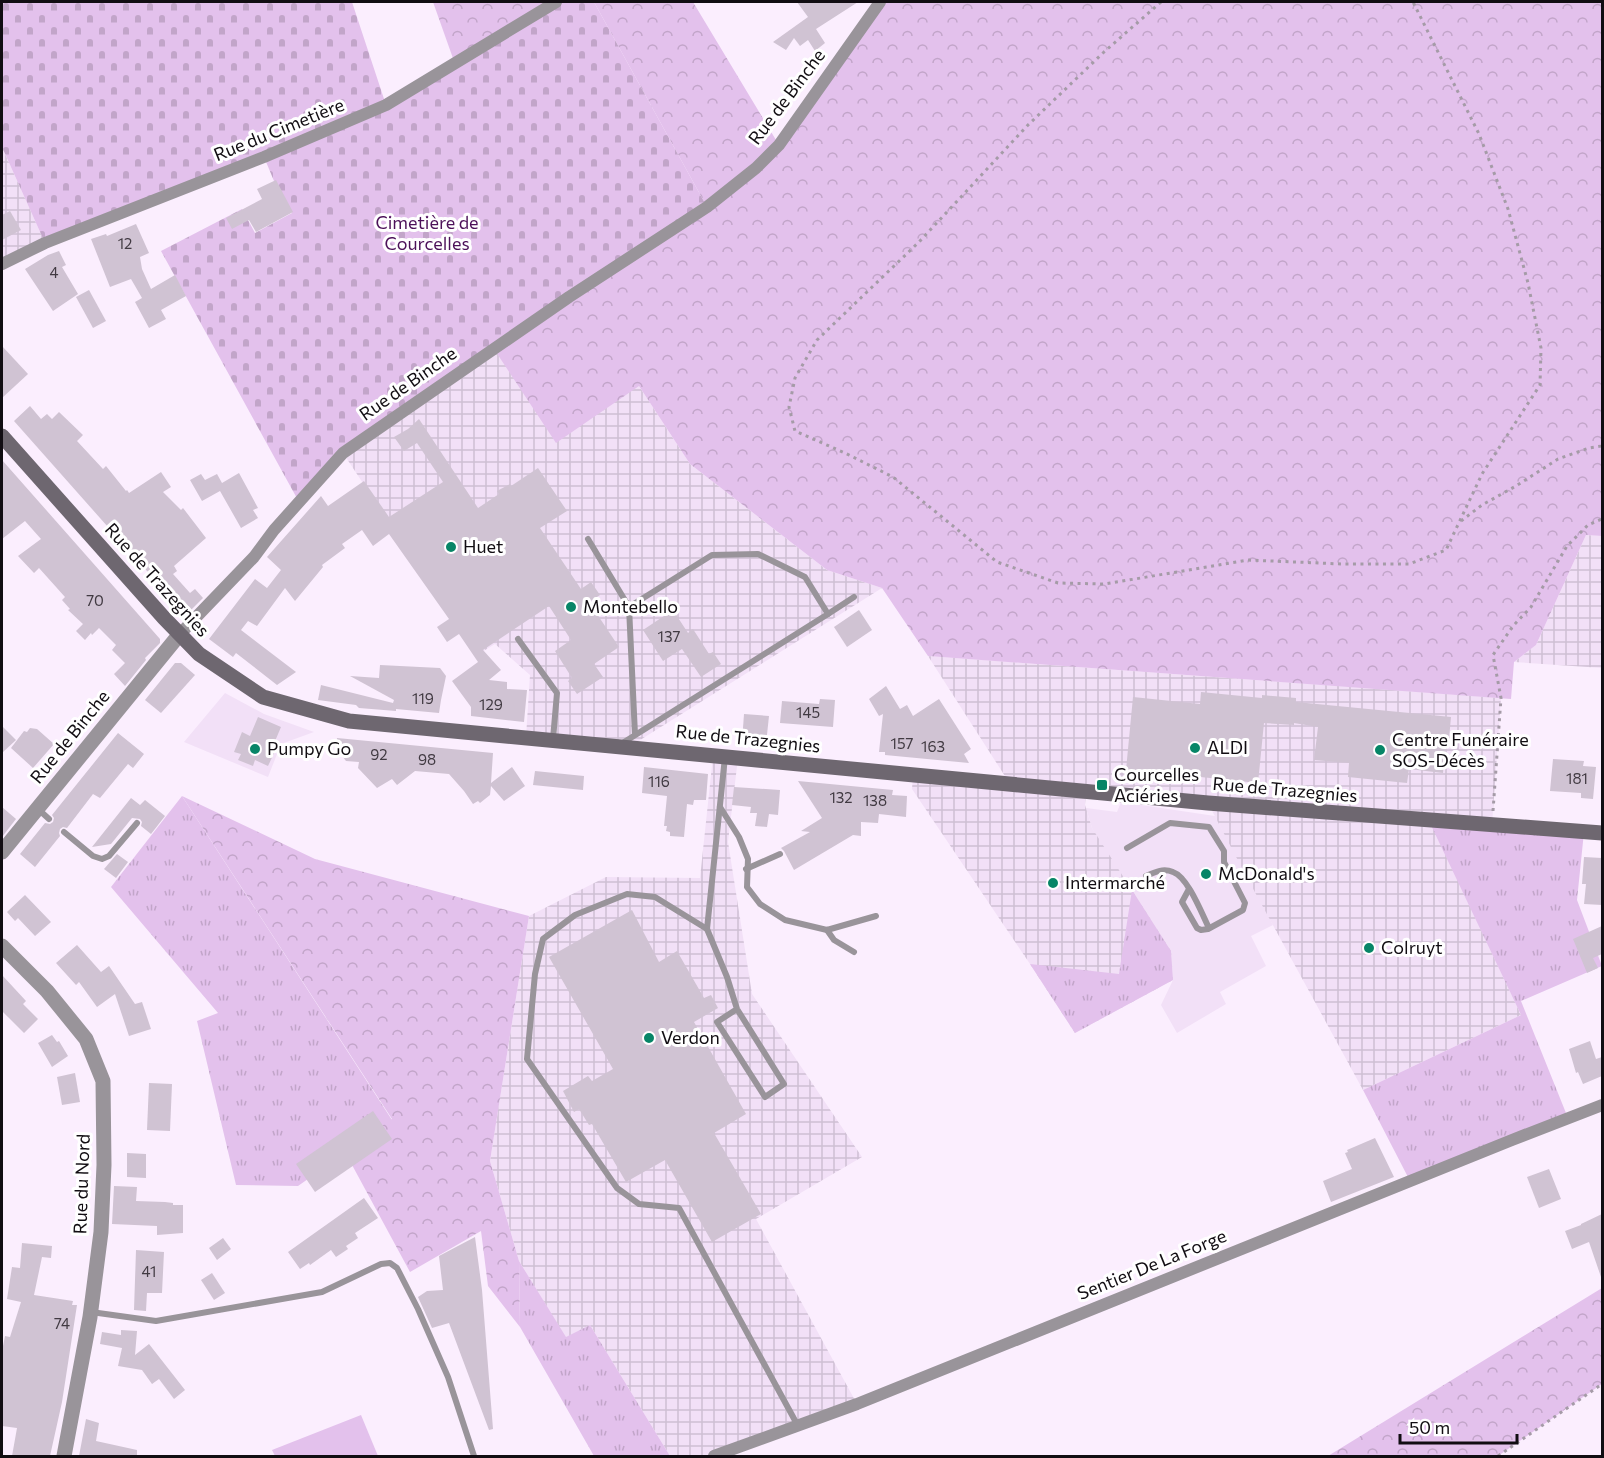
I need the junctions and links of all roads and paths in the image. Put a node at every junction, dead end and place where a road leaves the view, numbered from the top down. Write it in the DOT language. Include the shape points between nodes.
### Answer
graph roads {
  1 [pos="556,2"];
  2 [pos="880,2"];
  3 [pos="1161,2"];
  4 [pos="1413,2"];
  5 [pos="2,264"];
  6 [pos="2,436"];
  7 [pos="1602,446"];
  8 [pos="1602,519"];
  9 [pos="1460,523"];
  10 [pos="588,539"];
  11 [pos="854,597"];
  12 [pos="629,607"];
  13 [pos="828,614"];
  14 [pos="179,635"];
  15 [pos="518,639"];
  16 [pos="635,735"];
  17 [pos="553,740"];
  18 [pos="618,746"];
  19 [pos="724,757"];
  20 [pos="720,807"];
  21 [pos="136,823"];
  22 [pos="1492,825"];
  23 [pos="64,832"];
  24 [pos="1602,833"];
  25 [pos="1127,848"];
  26 [pos="2,852"];
  27 [pos="780,854"];
  28 [pos="747,869"];
  29 [pos="1146,876"];
  30 [pos="1189,889"];
  31 [pos="876,916"];
  32 [pos="1209,928"];
  33 [pos="707,929"];
  34 [pos="827,930"];
  35 [pos="2,946"];
  36 [pos="854,952"];
  37 [pos="737,1009"];
  38 [pos="1602,1105"];
  39 [pos="91,1312"];
  40 [pos="1602,1384"];
  41 [pos="798,1426"];
  42 [pos="64,1456"];
  43 [pos="474,1456"];
  44 [pos="714,1456"];
  45 [pos="1498,1456"];
  1 -- 5 [label="street, Rue du Cimetière" via="386,105"];
  2 -- 14 [label="street, Rue de Binche" via="779,146 756,168 708,207 569,297 343,453 255,557"];
  3 -- 9 [label="path" via="1028,125 919,242 817,340 795,378 789,407 795,431 893,477 997,562 1058,583 1105,584 1248,560 1409,564 1446,550"];
  4 -- 9 [label="path" via="1479,134 1508,209 1541,348 1540,385 1482,474"];
  6 -- 14 [label="main road, Rue de Trazegnies"];
  7 -- 9 [label="path" via="1558,459 1482,505"];
  8 -- 22 [label="path" via="1588,525 1566,546 1531,607 1493,655 1501,698"];
  10 -- 12 [label="lane"];
  11 -- 13 [label="lane"];
  12 -- 13 [label="lane" via="712,555 758,554 805,577"];
  12 -- 16 [label="lane"];
  13 -- 16 [label="lane"];
  14 -- 17 [label="main road, Rue de Trazegnies" via="199,654 263,698 349,722"];
  14 -- 26 [label="street, Rue de Binche" via="43,813"];
  15 -- 17 [label="lane" via="556,693"];
  16 -- 18 [label="lane"];
  17 -- 18 [label="main road, Rue de Trazegnies"];
  18 -- 19 [label="main road, Rue de Trazegnies"];
  19 -- 20 [label="lane"];
  19 -- 22 [label="main road, Rue de Trazegnies" via="1208,803"];
  20 -- 28 [label="lane" via="739,837 748,859"];
  20 -- 33 [label="lane"];
  21 -- 23 [label="lane" via="109,856 102,859"];
  22 -- 24 [label="main road, Rue de Trazegnies"];
  25 -- 32 [label="lane" via="1170,823 1209,827 1224,851 1224,862 1245,903 1243,910"];
  27 -- 28 [label="lane"];
  28 -- 34 [label="lane" via="747,887 760,904 784,920"];
  29 -- 30 [label="lane" via="1166,870 1176,873"];
  30 -- 32 [label="lane"];
  30 -- 32 [label="lane" via="1182,902 1197,928"];
  31 -- 34 [label="lane"];
  33 -- 37 [label="lane"];
  33 -- 41 [label="lane" via="655,897 627,894 575,915 543,939 534,974 527,1059 617,1188 639,1204 679,1208"];
  34 -- 36 [label="lane" via="834,940"];
  35 -- 39 [label="street, Rue du Nord" via="47,991 86,1040 104,1081 101,1232"];
  37 -- 37 [label="lane" via="717,1022 765,1096 784,1084"];
  38 -- 41 [label="street, Sentier De La Forge"];
  39 -- 42 [label="street, Rue du Nord"];
  39 -- 43 [label="lane" via="156,1322 322,1292 390,1263 397,1268 413,1299 448,1377"];
  40 -- 45 [label="path"];
  41 -- 44 [label="street, Sentier De La Forge"];
}
